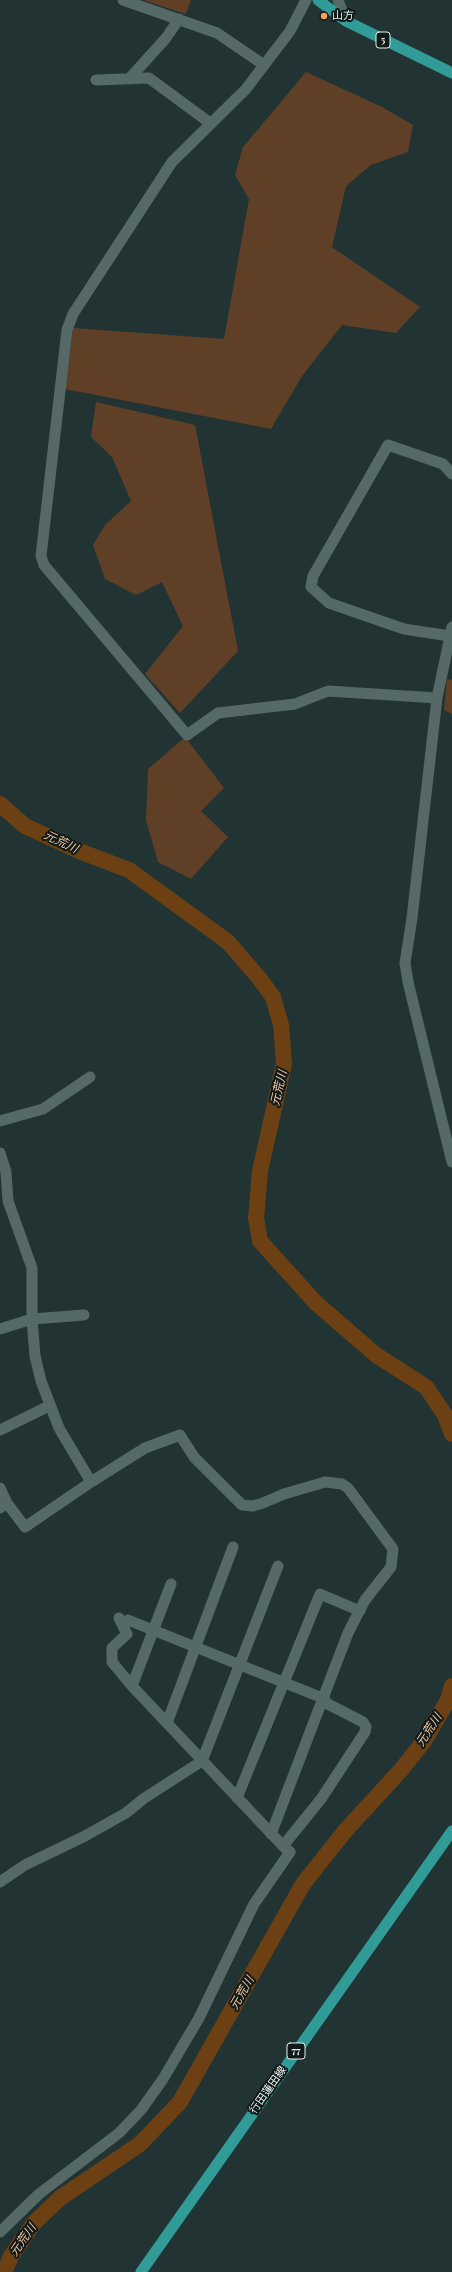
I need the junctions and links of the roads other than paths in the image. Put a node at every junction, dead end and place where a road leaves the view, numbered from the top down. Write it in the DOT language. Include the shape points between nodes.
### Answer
graph roads {
  1 [pos="122,0"];
  2 [pos="306,0"];
  3 [pos="318,0"];
  4 [pos="338,0"];
  5 [pos="179,19"];
  6 [pos="346,22"];
  7 [pos="264,65"];
  8 [pos="452,73"];
  9 [pos="130,78"];
  10 [pos="96,80"];
  11 [pos="210,123"];
  12 [pos="452,474"];
  13 [pos="451,632"];
  14 [pos="437,698"];
  15 [pos="90,1077"];
  16 [pos="0,1121"];
  17 [pos="0,1153"];
  18 [pos="452,1162"];
  19 [pos="3,1174"];
  20 [pos="84,1315"];
  21 [pos="32,1319"];
  22 [pos="0,1329"];
  23 [pos="49,1406"];
  24 [pos="0,1430"];
  25 [pos="91,1482"];
  26 [pos="0,1488"];
  27 [pos="3,1506"];
  28 [pos="233,1547"];
  29 [pos="278,1566"];
  30 [pos="170,1584"];
  31 [pos="360,1611"];
  32 [pos="153,1631"];
  33 [pos="195,1648"];
  34 [pos="239,1665"];
  35 [pos="284,1683"];
  36 [pos="132,1686"];
  37 [pos="323,1700"];
  38 [pos="167,1723"];
  39 [pos="202,1761"];
  40 [pos="237,1798"];
  41 [pos="452,1832"];
  42 [pos="271,1834"];
  43 [pos="283,1846"];
  44 [pos="0,1882"];
  45 [pos="0,2232"];
  46 [pos="141,2272"];
  1 -- 5 [label="street"];
  2 -- 7 [label="street" via="290,31"];
  3 -- 6 [label="main road, 5"];
  4 -- 6 [label="street"];
  5 -- 7 [label="street" via="217,32"];
  5 -- 9 [label="street" via="166,38"];
  6 -- 8 [label="main road, 5"];
  7 -- 11 [label="street" via="246,89"];
  9 -- 10 [label="street"];
  9 -- 11 [label="street" via="149,78"];
  11 -- 14 [label="street" via="172,162 79,305 67,330 41,556 44,565 187,735 218,714 295,704 328,691"];
  12 -- 13 [label="street" via="442,464 388,445 313,576 311,587 329,603 404,630"];
  13 -- 14 [label="street"];
  14 -- 18 [label="street" via="405,963"];
  15 -- 16 [label="street" via="43,1109"];
  17 -- 19 [label="street"];
  19 -- 21 [label="street" via="8,1201 32,1268"];
  20 -- 21 [label="street"];
  21 -- 22 [label="street"];
  21 -- 23 [label="street" via="35,1356"];
  23 -- 24 [label="street"];
  23 -- 25 [label="street"];
  25 -- 27 [label="street" via="25,1527"];
  25 -- 31 [label="street" via="146,1448 177,1435 183,1437 194,1457 242,1505 263,1503 325,1482 342,1484 348,1488 393,1549 391,1567 365,1600"];
  26 -- 27 [label="street"];
  28 -- 33 [label="street"];
  29 -- 34 [label="street"];
  30 -- 32 [label="street"];
  31 -- 35 [label="street" via="320,1594"];
  31 -- 37 [label="street" via="348,1633"];
  32 -- 33 [label="street"];
  32 -- 36 [label="street"];
  32 -- 36 [label="street" via="124,1619 127,1634 112,1648 112,1662"];
  33 -- 34 [label="street"];
  33 -- 38 [label="street"];
  34 -- 35 [label="street"];
  34 -- 39 [label="street"];
  35 -- 37 [label="street"];
  35 -- 40 [label="street"];
  36 -- 38 [label="street"];
  37 -- 42 [label="street"];
  37 -- 43 [label="street" via="363,1722 365,1732 321,1799"];
  38 -- 39 [label="street"];
  39 -- 40 [label="street"];
  39 -- 44 [label="street" via="126,1813 25,1866"];
  40 -- 42 [label="street"];
  41 -- 46 [label="main road, 行田蓮田線 / 77"];
  42 -- 43 [label="street"];
  43 -- 45 [label="street" via="290,1852 254,1904 199,2018 163,2079 141,2110 119,2133 40,2194"];
}
